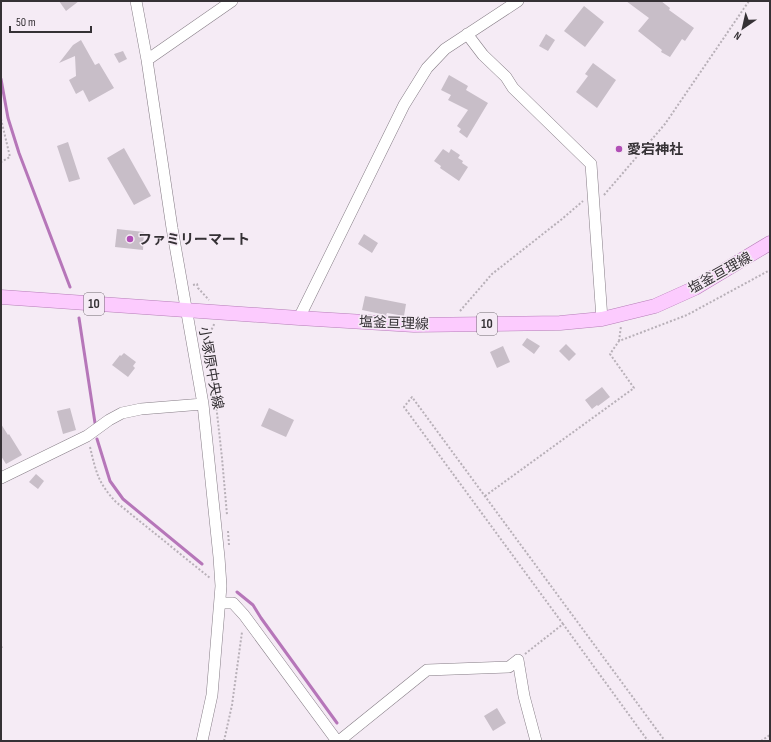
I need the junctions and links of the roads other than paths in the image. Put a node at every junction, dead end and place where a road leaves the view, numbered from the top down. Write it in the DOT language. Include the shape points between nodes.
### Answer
graph roads {
  1 [pos="136,1"];
  2 [pos="232,1"];
  3 [pos="518,1"];
  4 [pos="467,34"];
  5 [pos="147,60"];
  6 [pos="770,244"];
  7 [pos="1,297"];
  8 [pos="186,310"];
  9 [pos="299,318"];
  10 [pos="602,319"];
  11 [pos="203,404"];
  12 [pos="1,478"];
  13 [pos="220,603"];
  14 [pos="202,741"];
  15 [pos="338,741"];
  16 [pos="536,741"];
  1 -- 5 [label="street, 小塚原中央線"];
  2 -- 5 [label="street"];
  3 -- 4 [label="street"];
  4 -- 9 [label="street" via="445,50 427,68 404,105"];
  4 -- 10 [label="street" via="513,88 591,164"];
  5 -- 8 [label="street, 小塚原中央線"];
  6 -- 10 [label="main road, 塩釜亘理線 / 10" via="694,288 655,306"];
  7 -- 8 [label="main road, 塩釜亘理線 / 10"];
  8 -- 9 [label="main road, 塩釜亘理線 / 10"];
  8 -- 11 [label="street, 小塚原中央線"];
  9 -- 10 [label="main road, 塩釜亘理線 / 10" via="414,325 560,323"];
  11 -- 12 [label="street" via="122,413 87,436"];
  11 -- 13 [label="street, 小塚原中央線" via="221,586"];
  13 -- 14 [label="street, 小塚原中央線" via="212,695"];
  13 -- 15 [label="street" via="233,602"];
  15 -- 16 [label="street" via="427,670 508,668 518,660"];
}
